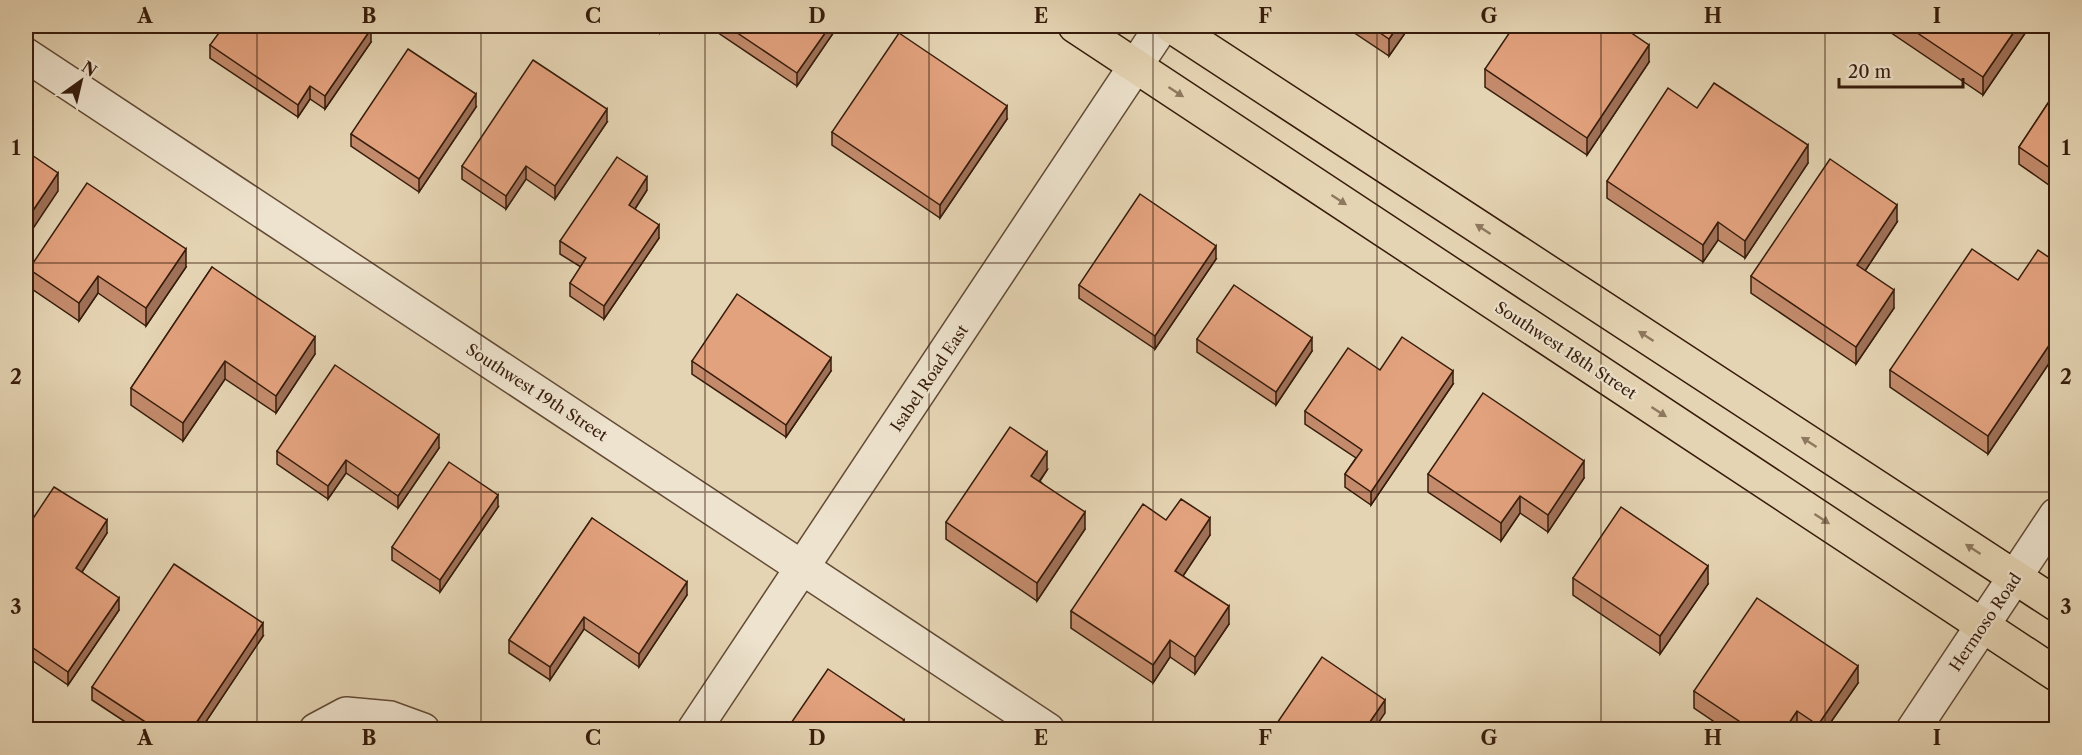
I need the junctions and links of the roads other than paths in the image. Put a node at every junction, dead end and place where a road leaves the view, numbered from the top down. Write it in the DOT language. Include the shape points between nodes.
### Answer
graph roads {
  1 [pos="1075,26"];
  2 [pos="1162,26"];
  3 [pos="1171,26"];
  4 [pos="26,55"];
  5 [pos="1136,66"];
  6 [pos="2056,515"];
  7 [pos="803,568"];
  8 [pos="2015,576"];
  9 [pos="2056,604"];
  10 [pos="1983,626"];
  11 [pos="2056,674"];
  12 [pos="316,729"];
  13 [pos="423,729"];
  14 [pos="694,729"];
  15 [pos="1048,729"];
  16 [pos="1913,729"];
  1 -- 5 [label="main road, Southwest 18th Street"];
  2 -- 5 [label="street, Isabel Road East"];
  8 -- 3 [label="main road, one-way"];
  4 -- 7 [label="street, Southwest 19th Street"];
  5 -- 7 [label="street, Isabel Road East"];
  5 -- 10 [label="main road, Southwest 18th Street, one-way"];
  6 -- 8 [label="street, Hermoso Road"];
  7 -- 14 [label="street, Isabel Road East"];
  7 -- 15 [label="street, Southwest 19th Street"];
  8 -- 9 [label="main road"];
  8 -- 10 [label="street, Hermoso Road"];
  10 -- 11 [label="main road, Southwest 18th Street"];
  10 -- 16 [label="street, Hermoso Road"];
  12 -- 13 [label="street" via="346,714 390,718"];
}
